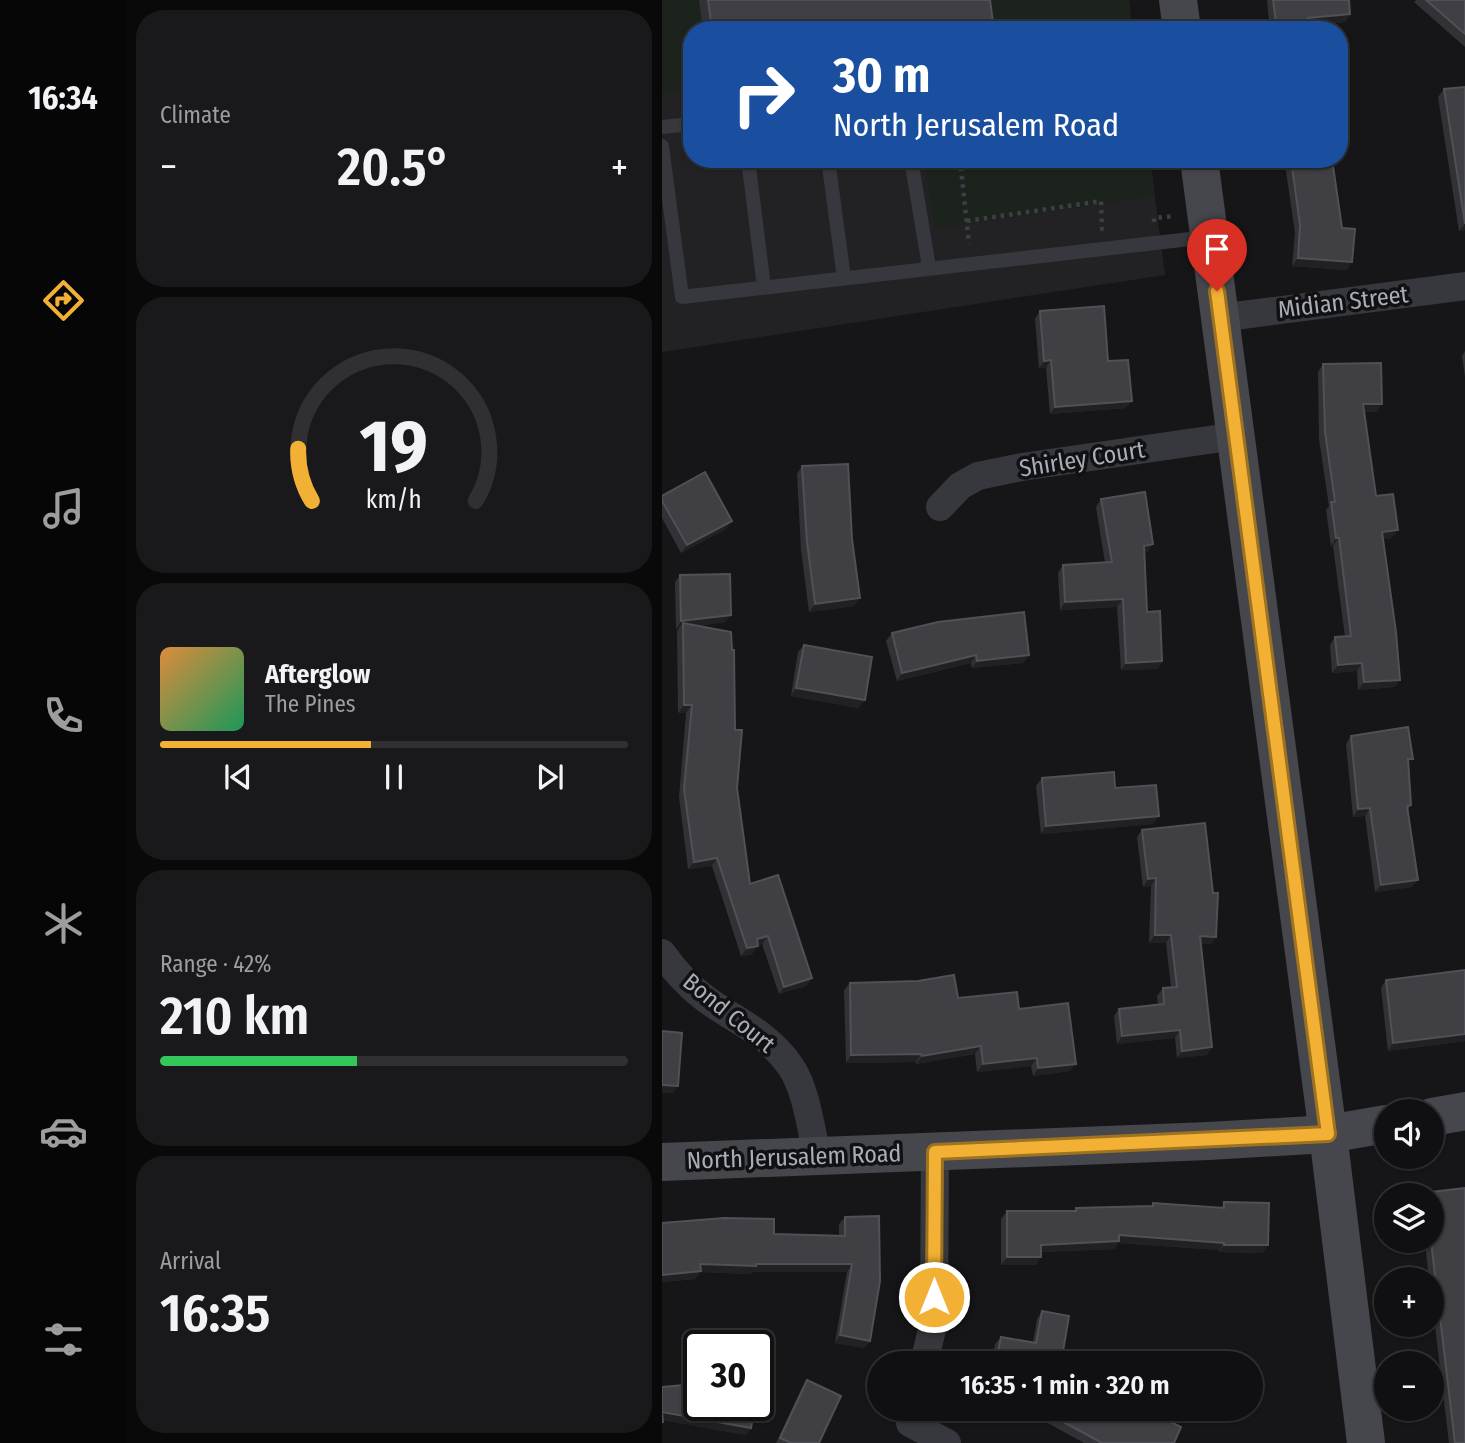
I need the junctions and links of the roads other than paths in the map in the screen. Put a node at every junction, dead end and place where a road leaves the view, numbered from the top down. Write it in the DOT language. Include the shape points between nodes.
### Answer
graph roads {
  1 [pos="1178,0"];
  2 [pos="1181,21"];
  3 [pos="683,125"];
  4 [pos="662,127"];
  5 [pos="662,146"];
  6 [pos="749,168"];
  7 [pos="829,168"];
  8 [pos="912,168"];
  9 [pos="1200,168"];
  10 [pos="1208,225"];
  11 [pos="929,267"];
  12 [pos="844,278"];
  13 [pos="1465,286"];
  14 [pos="764,287"];
  15 [pos="1220,318"];
  16 [pos="1236,436"];
  17 [pos="940,506"];
  18 [pos="662,953"];
  19 [pos="1465,1111"];
  20 [pos="1444,1114"];
  21 [pos="1374,1126"];
  22 [pos="1328,1134"];
  23 [pos="935,1152"];
  24 [pos="817,1155"];
  25 [pos="662,1162"];
  26 [pos="927,1351"];
  27 [pos="907,1425"];
  28 [pos="947,1443"];
  29 [pos="1366,1443"];
  1 -- 2 [label="main road"];
  3 -- 4 [label="lane"];
  5 -- 14 [label="lane" via="682,297"];
  6 -- 14 [label="lane"];
  7 -- 12 [label="lane"];
  8 -- 11 [label="lane"];
  9 -- 10 [label="main road"];
  10 -- 11 [label="lane"];
  10 -- 15 [label="main road"];
  11 -- 12 [label="lane"];
  12 -- 14 [label="lane"];
  13 -- 15 [label="street, Midian Street"];
  15 -- 16 [label="main road"];
  16 -- 17 [label="street, Shirley Court" via="978,476"];
  16 -- 22 [label="main road"];
  18 -- 24 [label="street, Bond Court" via="706,999 762,1034 792,1068"];
  19 -- 20 [label="main road"];
  21 -- 22 [label="main road, North Jerusalem Road"];
  22 -- 23 [label="main road, North Jerusalem Road"];
  22 -- 29 [label="main road"];
  23 -- 24 [label="main road, North Jerusalem Road"];
  23 -- 26 [label="street" via="934,1321"];
  24 -- 25 [label="main road, North Jerusalem Road"];
  27 -- 28 [label="street"];
}
